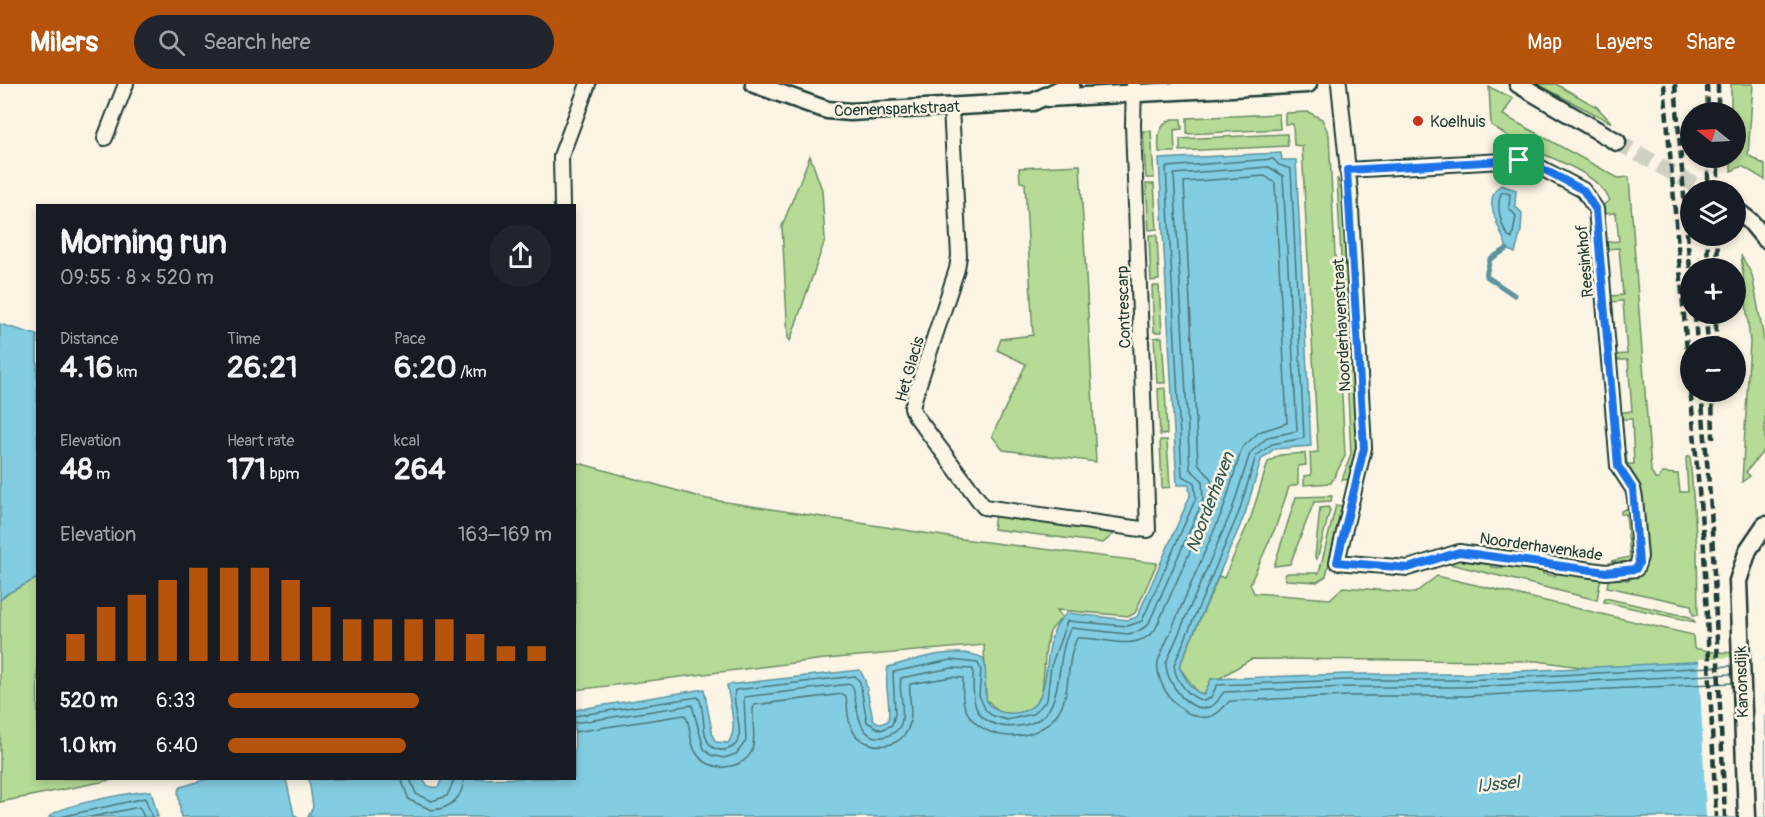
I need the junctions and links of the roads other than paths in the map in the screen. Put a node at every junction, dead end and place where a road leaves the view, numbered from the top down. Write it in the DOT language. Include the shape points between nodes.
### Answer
graph roads {
  1 [pos="126,84"];
  2 [pos="588,84"];
  3 [pos="754,84"];
  4 [pos="1071,84"];
  5 [pos="1308,84"];
  6 [pos="1339,84"];
  7 [pos="1501,84"];
  8 [pos="1518,84"];
  9 [pos="1133,88"];
  10 [pos="1532,94"];
  11 [pos="1044,98"];
  12 [pos="951,108"];
  13 [pos="105,138"];
  14 [pos="1617,142"];
  15 [pos="1347,170"];
  16 [pos="562,204"];
  17 [pos="1746,218"];
  18 [pos="1765,239"];
  19 [pos="1635,498"];
  20 [pos="1765,525"];
  21 [pos="1148,530"];
  22 [pos="1337,562"];
  23 [pos="1747,817"];
  1 -- 13 [label="street"];
  2 -- 16 [label="street" via="561,156"];
  3 -- 12 [label="street, Coenensparkstraat" via="827,111"];
  4 -- 11 [label="street, Coenensparkstraat"];
  5 -- 9 [label="street, Coenensparkstraat"];
  6 -- 15 [label="street, Noorderhavenstraat"];
  7 -- 10 [label="street"];
  8 -- 10 [label="street"];
  9 -- 11 [label="street, Coenensparkstraat"];
  9 -- 21 [label="street, Contrescarp"];
  10 -- 14 [label="street"];
  11 -- 12 [label="street, Coenensparkstraat"];
  12 -- 21 [label="street, Het Glacis" via="958,262 915,396 915,415 984,507"];
  15 -- 19 [label="street, Reesinkhof" via="1519,160 1590,197 1596,210 1618,466"];
  15 -- 22 [label="street, Noorderhavenstraat" via="1364,448"];
  17 -- 18 [label="street"];
  19 -- 22 [label="street, Noorderhavenkade" via="1639,563 1627,572 1459,552 1408,568"];
  20 -- 23 [label="street, Kanonsdijk" via="1748,550 1738,581"];
}
